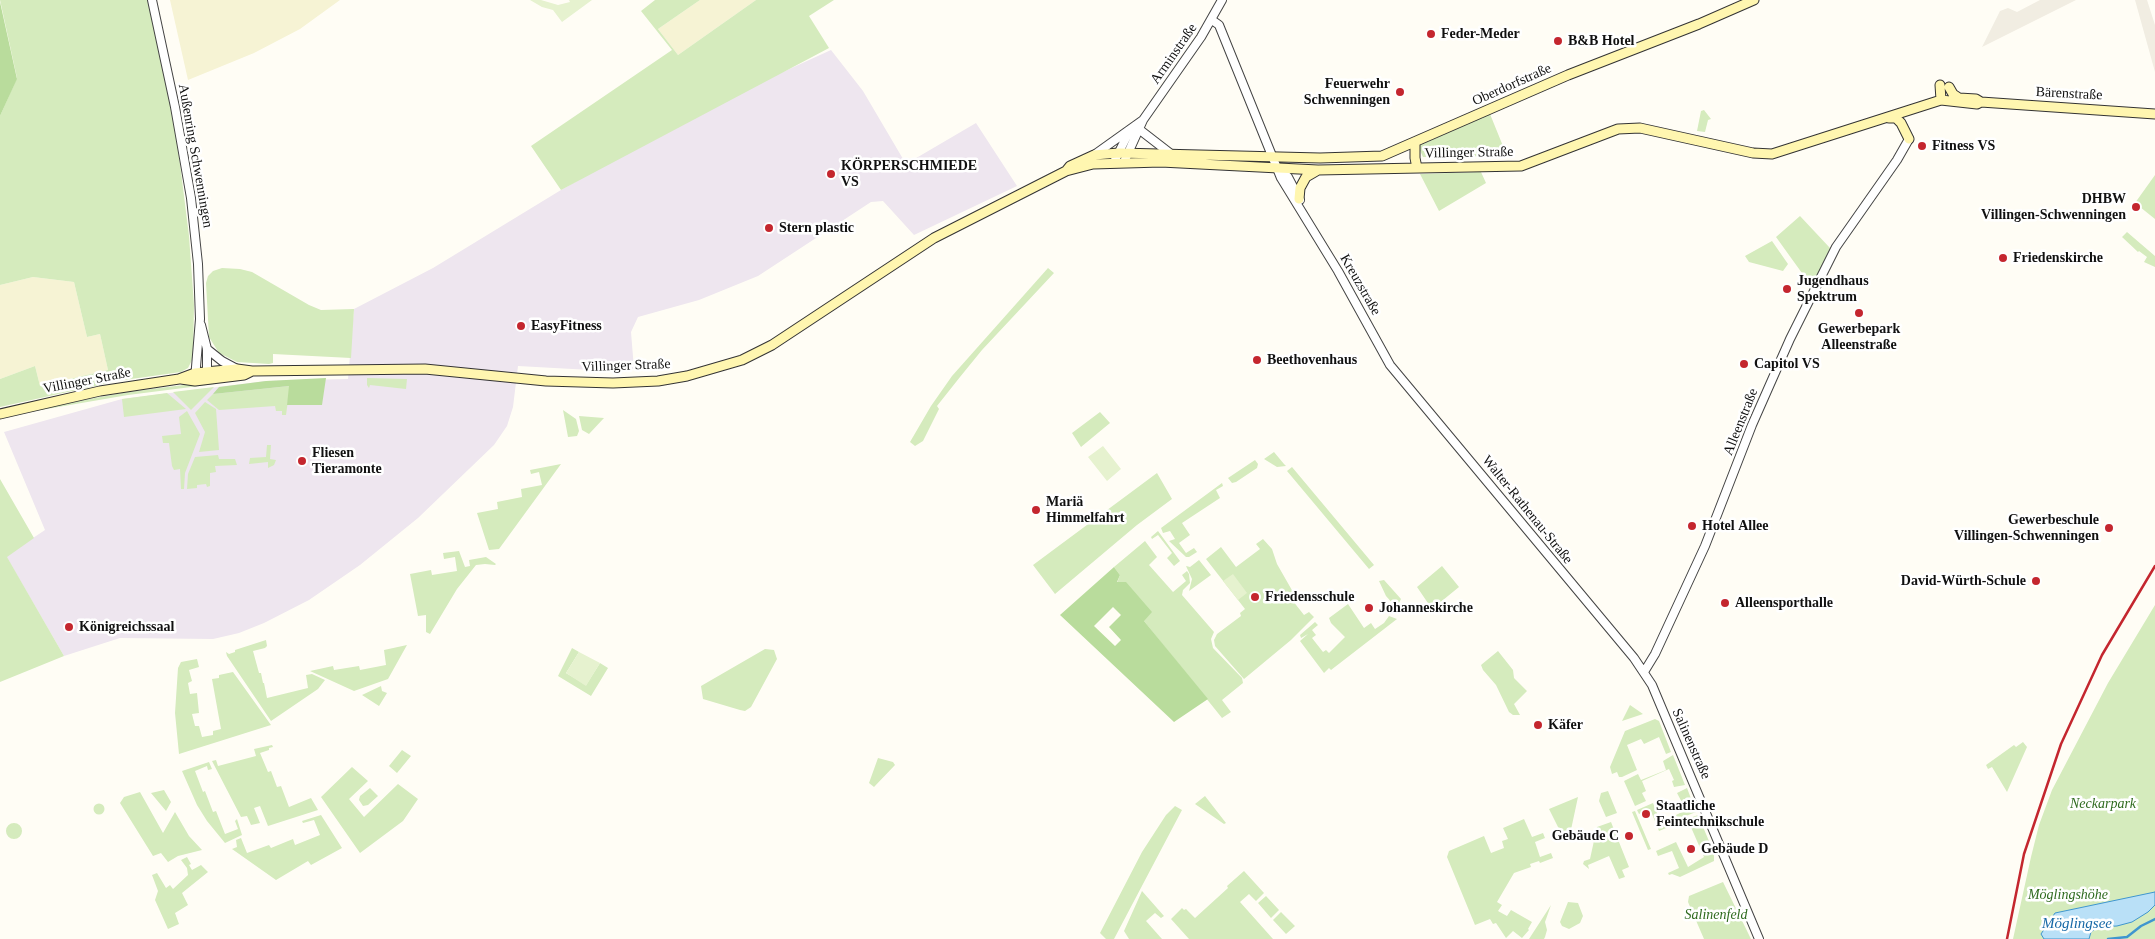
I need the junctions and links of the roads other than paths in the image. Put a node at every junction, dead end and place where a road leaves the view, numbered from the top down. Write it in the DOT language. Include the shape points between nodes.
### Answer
graph roads {
  1 [pos="152,0"];
  2 [pos="1222,0"];
  3 [pos="1754,0"];
  4 [pos="1212,20"];
  5 [pos="1941,100"];
  6 [pos="1981,102"];
  7 [pos="2155,114"];
  8 [pos="1889,118"];
  9 [pos="1143,120"];
  10 [pos="1131,128"];
  11 [pos="1140,130"];
  12 [pos="1909,140"];
  13 [pos="1415,142"];
  14 [pos="1124,153"];
  15 [pos="1172,154"];
  16 [pos="1094,155"];
  17 [pos="1273,157"];
  18 [pos="1114,162"];
  19 [pos="1124,162"];
  20 [pos="1277,167"];
  21 [pos="1417,168"];
  22 [pos="1318,170"];
  23 [pos="1066,171"];
  24 [pos="1299,199"];
  25 [pos="1307,219"];
  26 [pos="200,318"];
  27 [pos="207,349"];
  28 [pos="1390,364"];
  29 [pos="237,369"];
  30 [pos="252,371"];
  31 [pos="207,375"];
  32 [pos="195,377"];
  33 [pos="0,414"];
  34 [pos="1644,672"];
  35 [pos="1759,939"];
  1 -- 26 [label="street, Außenring Schwenningen" via="191,198"];
  2 -- 4 [label="street, Arminstraße"];
  3 -- 13 [label="main road, Oberdorfstraße" via="1568,75"];
  4 -- 9 [label="street, Arminstraße"];
  4 -- 17 [label="street, Kreuzstraße" via="1219,25"];
  5 -- 6 [label="main road, Bärenstraße"];
  5 -- 6 [label="main road, Bärenstraße" via="1944,86 1959,98"];
  5 -- 8 [label="main road, Villinger Straße"];
  6 -- 7 [label="main road, Bärenstraße"];
  8 -- 12 [label="main road" via="1896,118 1901,123"];
  8 -- 21 [label="main road, Villinger Straße" via="1772,154 1753,153 1640,128 1618,129 1521,166"];
  9 -- 10 [label="street, Arminstraße"];
  9 -- 11 [label="street, Arminstraße"];
  10 -- 14 [label="street, Arminstraße"];
  10 -- 16 [label="street, Arminstraße"];
  11 -- 14 [label="street, Arminstraße"];
  11 -- 15 [label="street"];
  12 -- 34 [label="street, Alleenstraße" via="1836,247 1790,339 1705,546"];
  13 -- 17 [label="main road, Oberdorfstraße" via="1382,156"];
  13 -- 21 [label="main road"];
  14 -- 15 [label="main road, Villinger Straße"];
  14 -- 16 [label="main road, Villinger Straße"];
  14 -- 18 [label="street, Arminstraße"];
  14 -- 19 [label="street, Arminstraße"];
  15 -- 17 [label="main road, Villinger Straße"];
  16 -- 23 [label="main road, Villinger Straße"];
  17 -- 20 [label="street, Kreuzstraße"];
  18 -- 19 [label="main road, Villinger Straße"];
  18 -- 23 [label="main road, Villinger Straße"];
  19 -- 20 [label="main road, Villinger Straße"];
  20 -- 22 [label="main road, Villinger Straße"];
  20 -- 24 [label="street, Kreuzstraße" via="1288,177"];
  20 -- 25 [label="street, Kreuzstraße"];
  21 -- 22 [label="main road, Villinger Straße"];
  22 -- 24 [label="main road" via="1306,177"];
  23 -- 30 [label="main road, Villinger Straße" via="934,238 772,345 742,360 699,373 658,381 613,383 404,368"];
  24 -- 25 [label="street, Kreuzstraße"];
  25 -- 28 [label="street, Kreuzstraße"];
  26 -- 27 [label="street, Außenring Schwenningen"];
  26 -- 32 [label="street, Außenring Schwenningen"];
  27 -- 29 [label="street"];
  27 -- 31 [label="street, Außenring Schwenningen"];
  28 -- 34 [label="street, Walter-Rathenau-Straße"];
  29 -- 30 [label="main road, Villinger Straße"];
  29 -- 31 [label="main road, Villinger Straße"];
  30 -- 31 [label="main road, Villinger Straße" via="244,375"];
  31 -- 32 [label="main road, Villinger Straße"];
  32 -- 33 [label="main road, Villinger Straße" via="100,391"];
  34 -- 35 [label="street, Salinenstraße" via="1695,784"];
}
